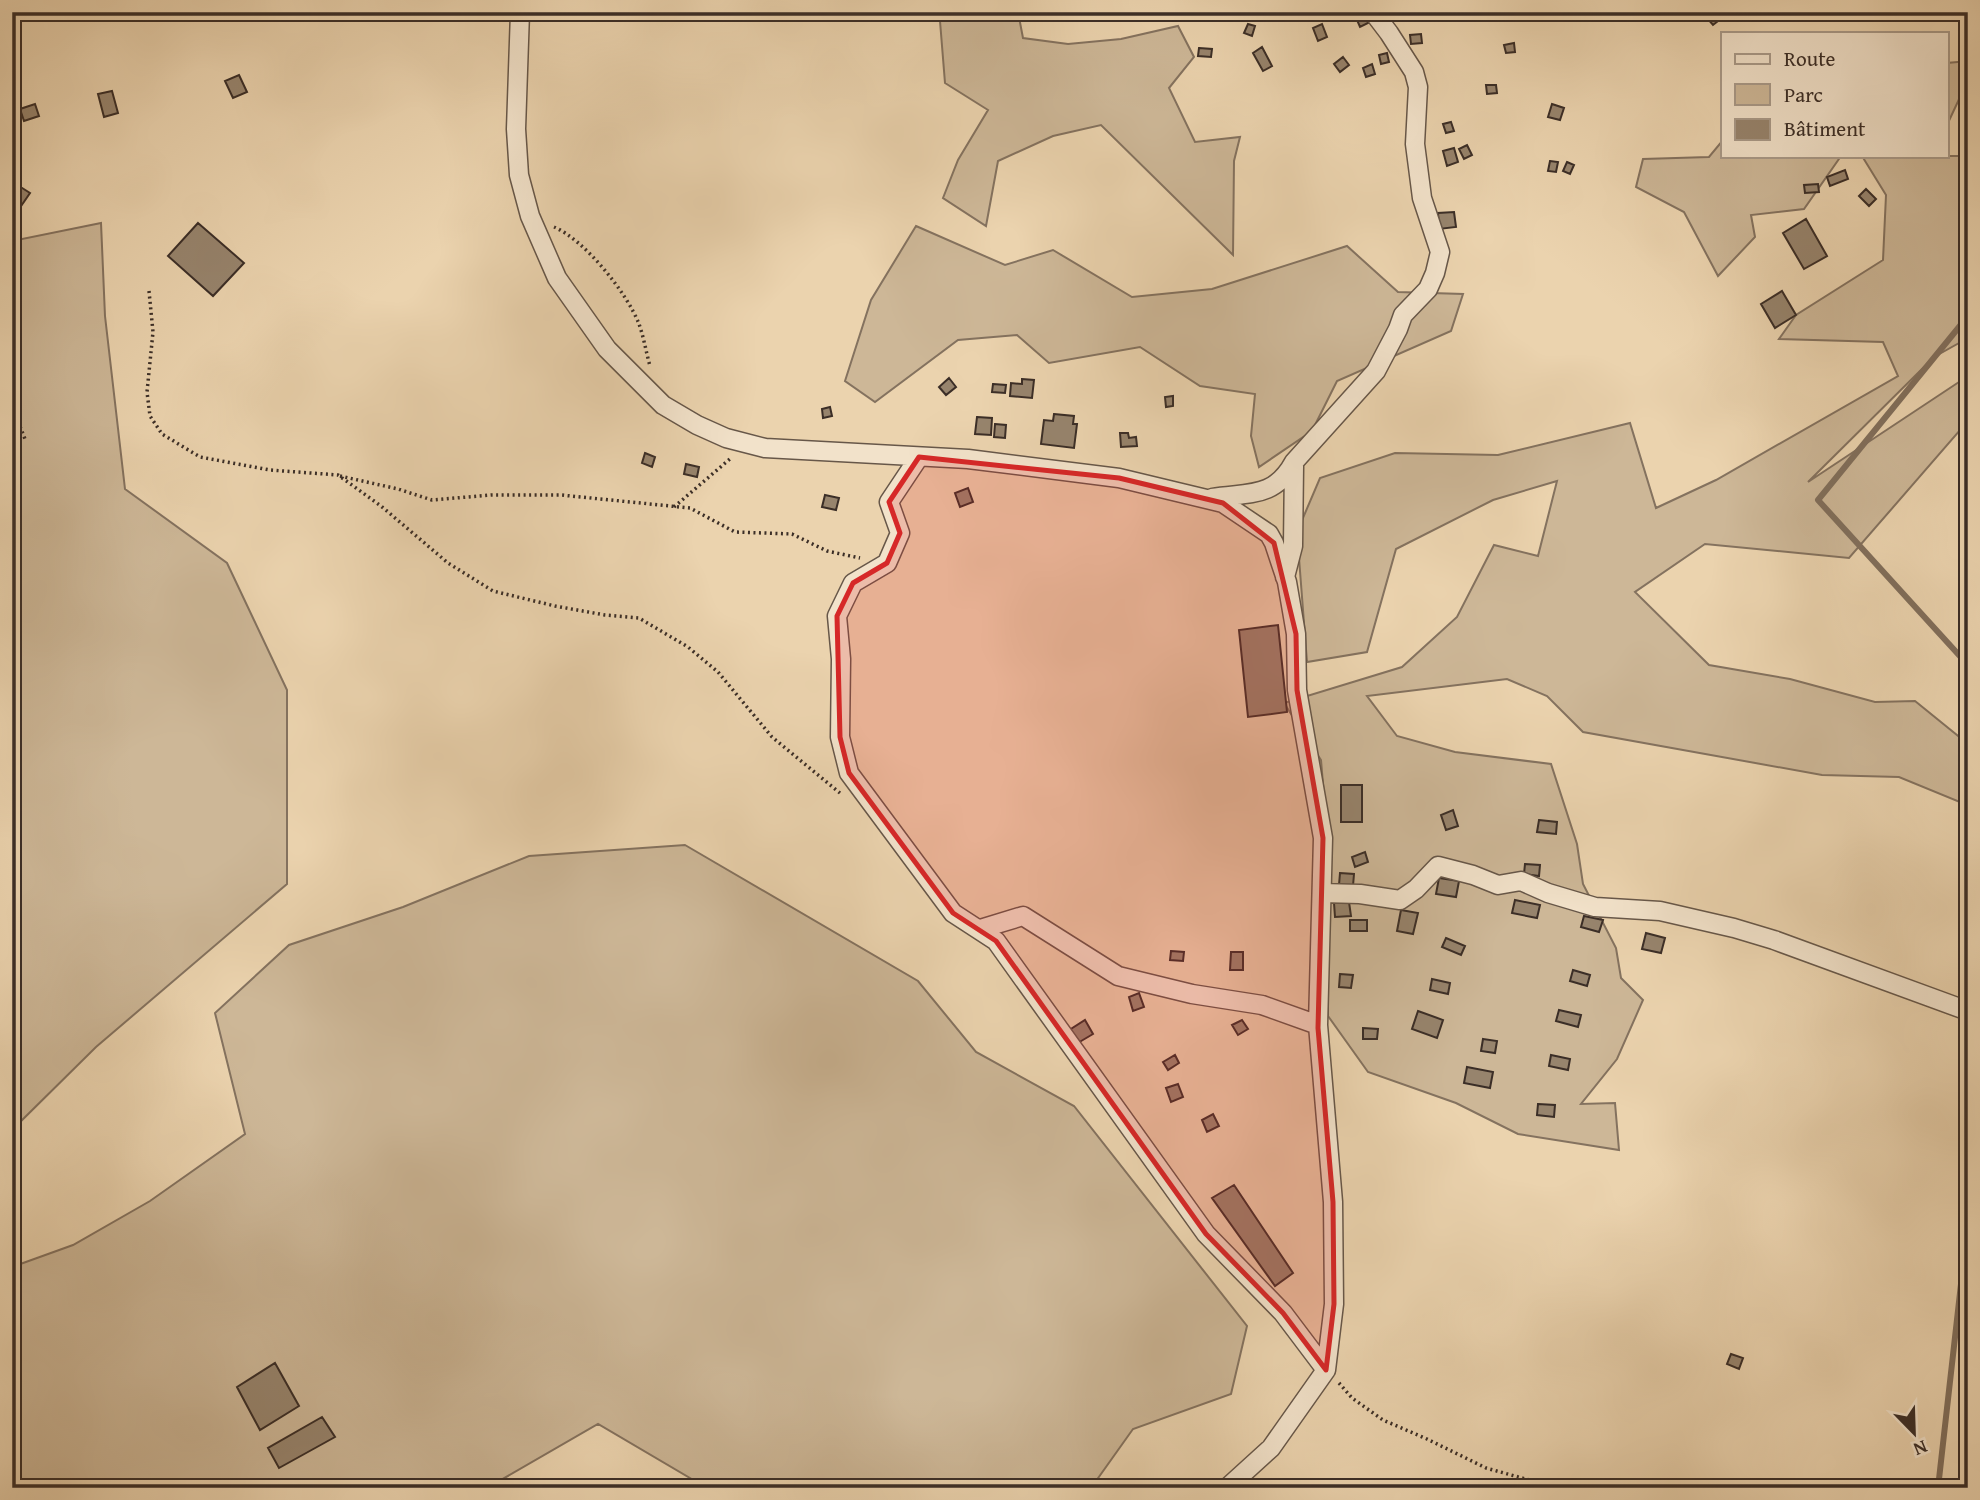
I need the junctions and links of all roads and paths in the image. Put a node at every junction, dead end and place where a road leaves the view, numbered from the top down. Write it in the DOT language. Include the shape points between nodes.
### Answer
graph roads {
  1 [pos="520,12"];
  2 [pos="1373,12"];
  3 [pos="530,216"];
  4 [pos="149,291"];
  5 [pos="651,369"];
  6 [pos="12,406"];
  7 [pos="25,439"];
  8 [pos="747,443"];
  9 [pos="919,457"];
  10 [pos="1294,462"];
  11 [pos="338,475"];
  12 [pos="1207,499"];
  13 [pos="674,507"];
  14 [pos="887,563"];
  15 [pos="1285,577"];
  16 [pos="843,796"];
  17 [pos="1322,893"];
  18 [pos="980,929"];
  19 [pos="1968,1011"];
  20 [pos="1318,1025"];
  21 [pos="1326,1370"];
  22 [pos="1227,1488"];
  23 [pos="1558,1488"];
  1 -- 3 [label="street" via="517,141 519,175"];
  2 -- 10 [label="street" via="1414,72 1418,87 1415,144 1422,198 1440,252 1428,289 1403,315 1376,371"];
  3 -- 5 [label="path" via="562,230 591,255 623,295 638,323"];
  3 -- 8 [label="street" via="557,278 607,349 663,405 697,425"];
  4 -- 11 [label="path" via="153,332 147,392 150,416 162,434 200,457 270,470"];
  6 -- 7 [label="path"];
  8 -- 9 [label="street" via="800,452"];
  8 -- 13 [label="path"];
  9 -- 12 [label="street" via="1119,478"];
  9 -- 14 [label="street" via="889,502 900,533"];
  10 -- 12 [label="street" via="1285,479 1261,493"];
  10 -- 15 [label="street" via="1293,546"];
  11 -- 13 [label="path" via="432,500 561,495"];
  11 -- 16 [label="path" via="448,563 493,591 639,618 672,636 718,672 772,737"];
  12 -- 15 [label="street" via="1223,503 1269,534"];
  13 -- 14 [label="path" via="690,508 735,532 792,534 827,551"];
  14 -- 18 [label="street" via="853,583 837,616 840,737 849,773 953,913"];
  15 -- 17 [label="street" via="1296,634 1297,690 1323,838"];
  17 -- 19 [label="street" via="1400,900 1438,866 1497,885 1521,881 1595,907 1660,911 1774,940"];
  17 -- 20 [label="street"];
  18 -- 20 [label="street" via="1023,916 1118,976 1262,1005"];
  18 -- 21 [label="street" via="996,941 1206,1234 1283,1313"];
  20 -- 21 [label="street" via="1333,1202 1334,1304"];
  21 -- 22 [label="street" via="1271,1448"];
  21 -- 23 [label="path" via="1352,1398 1383,1420 1486,1468"];
}
